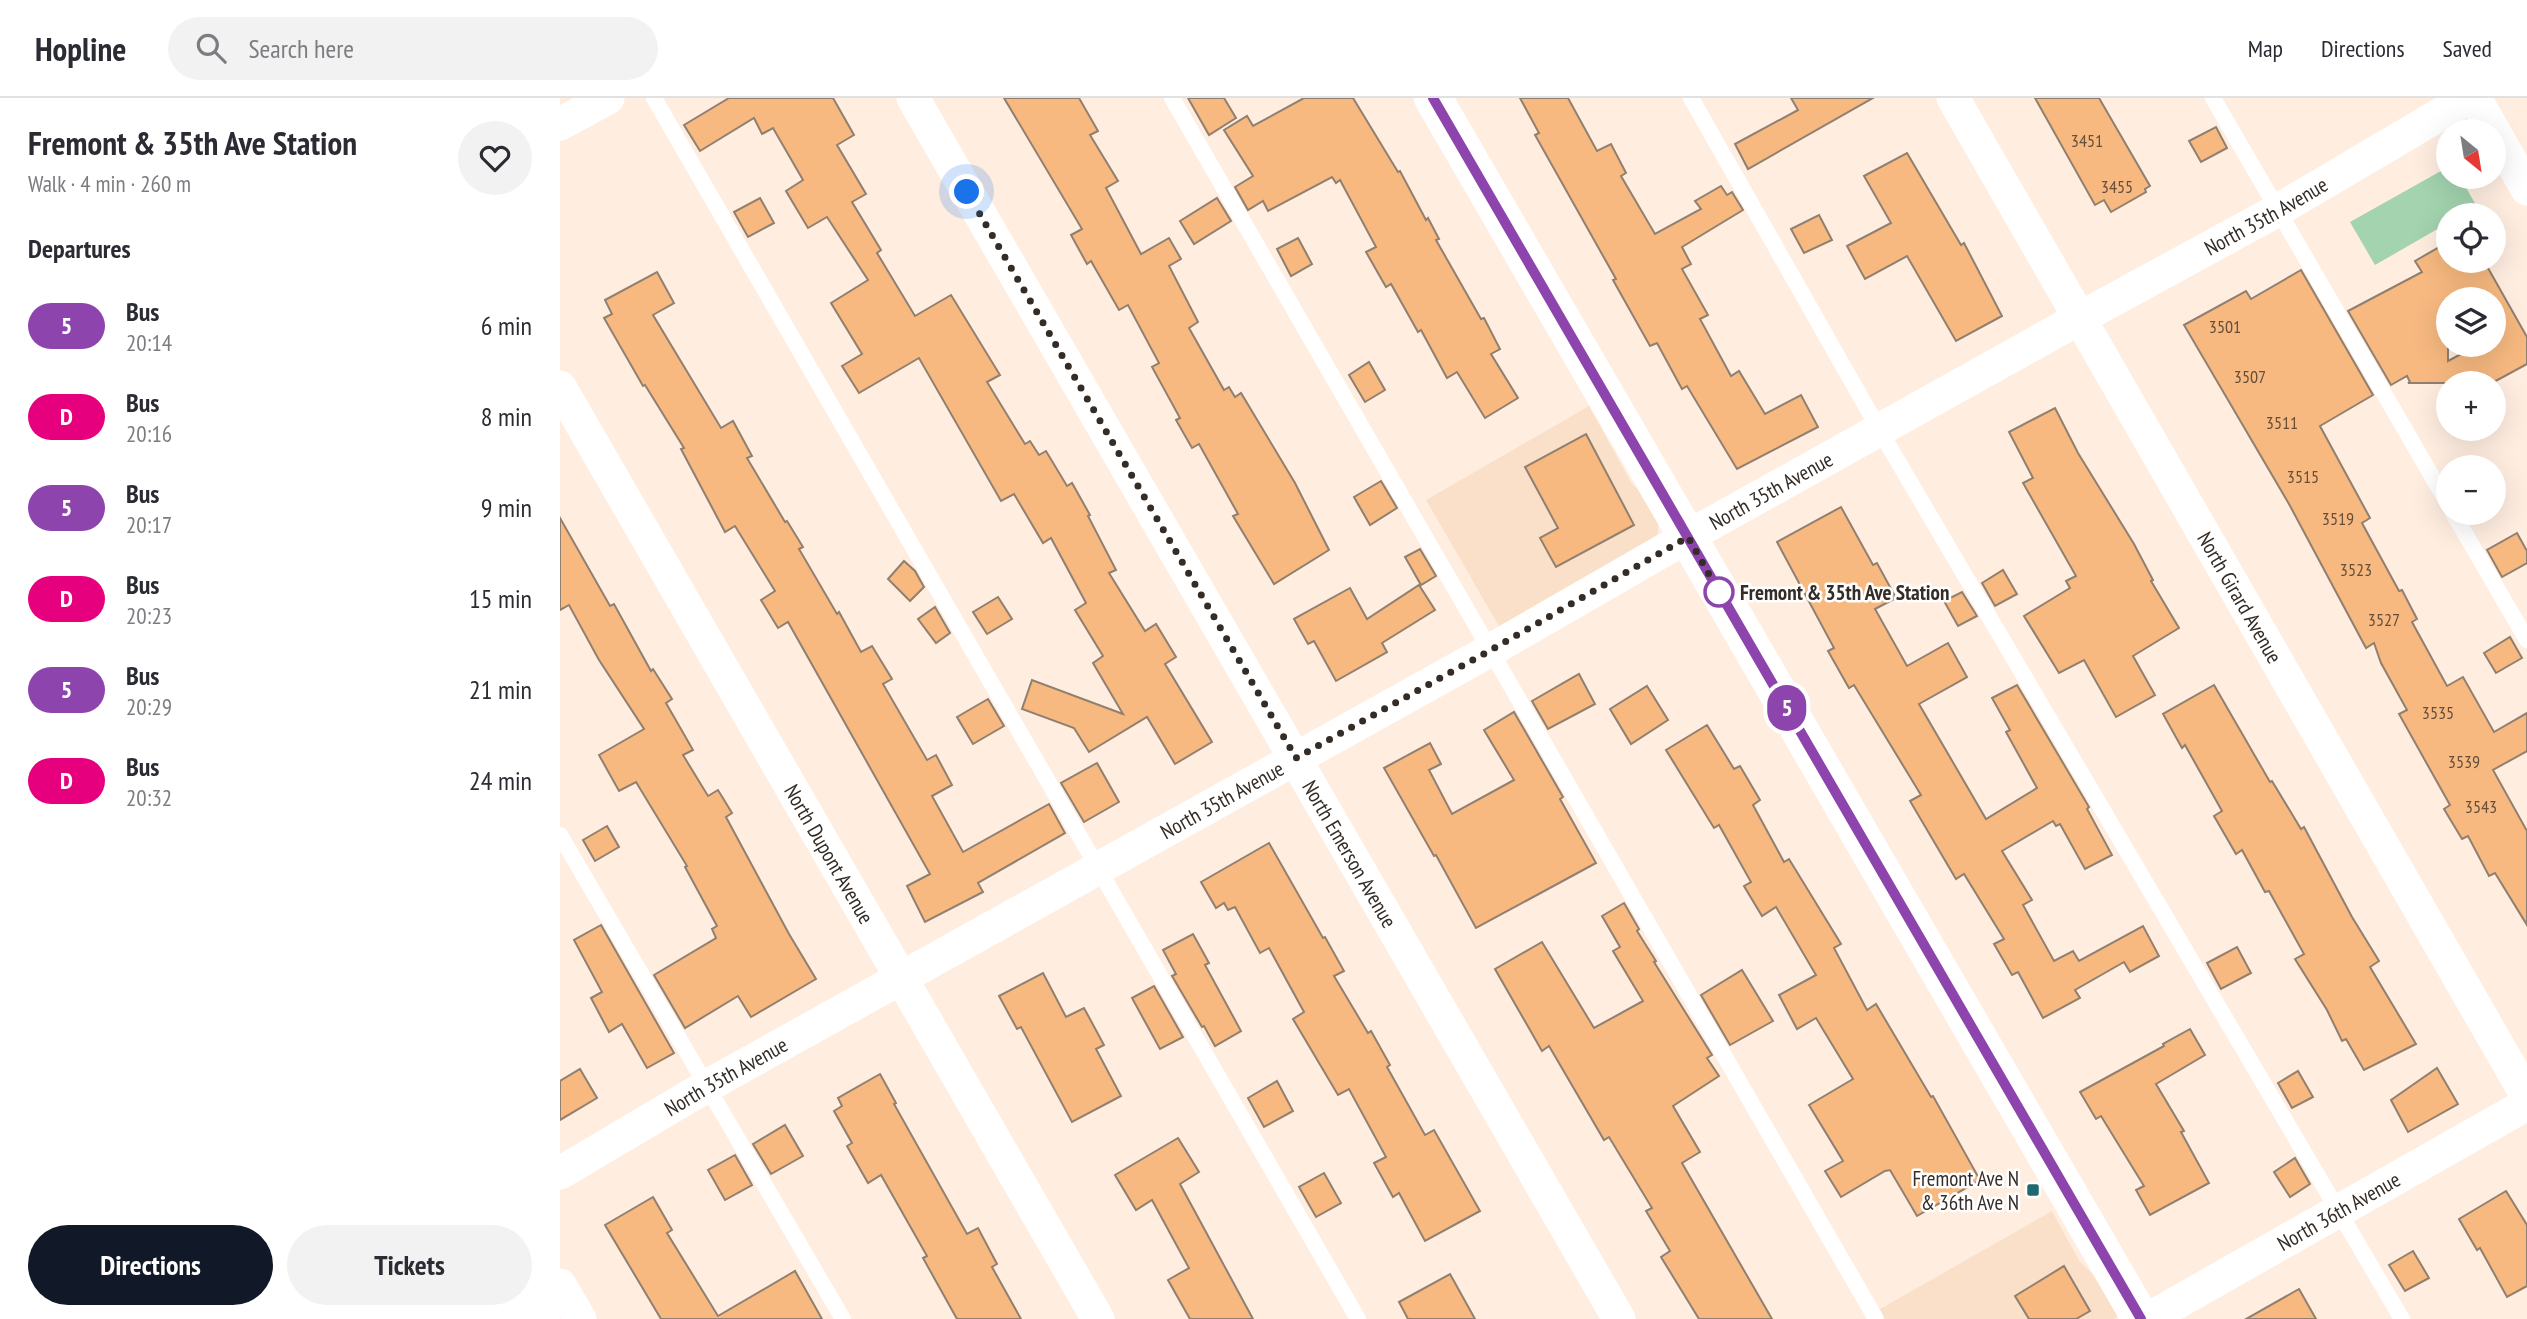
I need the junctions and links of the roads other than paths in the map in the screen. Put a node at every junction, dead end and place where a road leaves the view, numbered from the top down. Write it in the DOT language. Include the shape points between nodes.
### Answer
graph roads {
  1 [pos="608,98"];
  2 [pos="654,98"];
  3 [pos="913,98"];
  4 [pos="1172,98"];
  5 [pos="1433,98"];
  6 [pos="1690,98"];
  7 [pos="1954,98"];
  8 [pos="2213,98"];
  9 [pos="2468,98"];
  10 [pos="2475,98"];
  11 [pos="560,124"];
  12 [pos="2527,188"];
  13 [pos="2278,210"];
  14 [pos="2080,318"];
  15 [pos="560,387"];
  16 [pos="1880,431"];
  17 [pos="2436,483"];
  18 [pos="2460,525"];
  19 [pos="1688,537"];
  20 [pos="2527,640"];
  21 [pos="1489,651"];
  22 [pos="1296,758"];
  23 [pos="560,835"];
  24 [pos="1098,868"];
  25 [pos="901,978"];
  26 [pos="707,1086"];
  27 [pos="2527,1096"];
  28 [pos="2527,1104"];
  29 [pos="560,1172"];
  30 [pos="2338,1212"];
  31 [pos="560,1285"];
  32 [pos="580,1319"];
  33 [pos="843,1319"];
  34 [pos="1098,1319"];
  35 [pos="1358,1319"];
  36 [pos="1619,1319"];
  37 [pos="1876,1319"];
  38 [pos="2141,1319"];
  39 [pos="2148,1319"];
  40 [pos="2402,1319"];
  1 -- 11 [label="street"];
  2 -- 24 [label="lane"];
  3 -- 22 [label="street, North Emerson Avenue"];
  4 -- 21 [label="lane"];
  5 -- 19 [label="street"];
  6 -- 16 [label="lane"];
  7 -- 14 [label="street, North Girard Avenue"];
  8 -- 13 [label="lane"];
  9 -- 13 [label="street, North 35th Avenue"];
  10 -- 12 [label="street"];
  13 -- 14 [label="street, North 35th Avenue"];
  13 -- 17 [label="lane"];
  14 -- 16 [label="street, North 35th Avenue"];
  14 -- 27 [label="street, North Girard Avenue"];
  15 -- 25 [label="street, North Dupont Avenue"];
  16 -- 19 [label="street, North 35th Avenue"];
  16 -- 30 [label="lane"];
  18 -- 20 [label="lane"];
  19 -- 21 [label="street, North 35th Avenue"];
  19 -- 38 [label="street"];
  21 -- 22 [label="street, North 35th Avenue"];
  21 -- 37 [label="lane"];
  22 -- 24 [label="street, North 35th Avenue"];
  22 -- 36 [label="street, North Emerson Avenue"];
  23 -- 26 [label="lane"];
  24 -- 25 [label="street, North 35th Avenue"];
  24 -- 35 [label="lane"];
  25 -- 26 [label="street, North 35th Avenue"];
  25 -- 34 [label="street, North Dupont Avenue"];
  26 -- 29 [label="street, North 35th Avenue"];
  26 -- 33 [label="lane"];
  28 -- 30 [label="street, North 36th Avenue"];
  30 -- 39 [label="street, North 36th Avenue"];
  30 -- 40 [label="lane"];
  31 -- 32 [label="street"];
}
